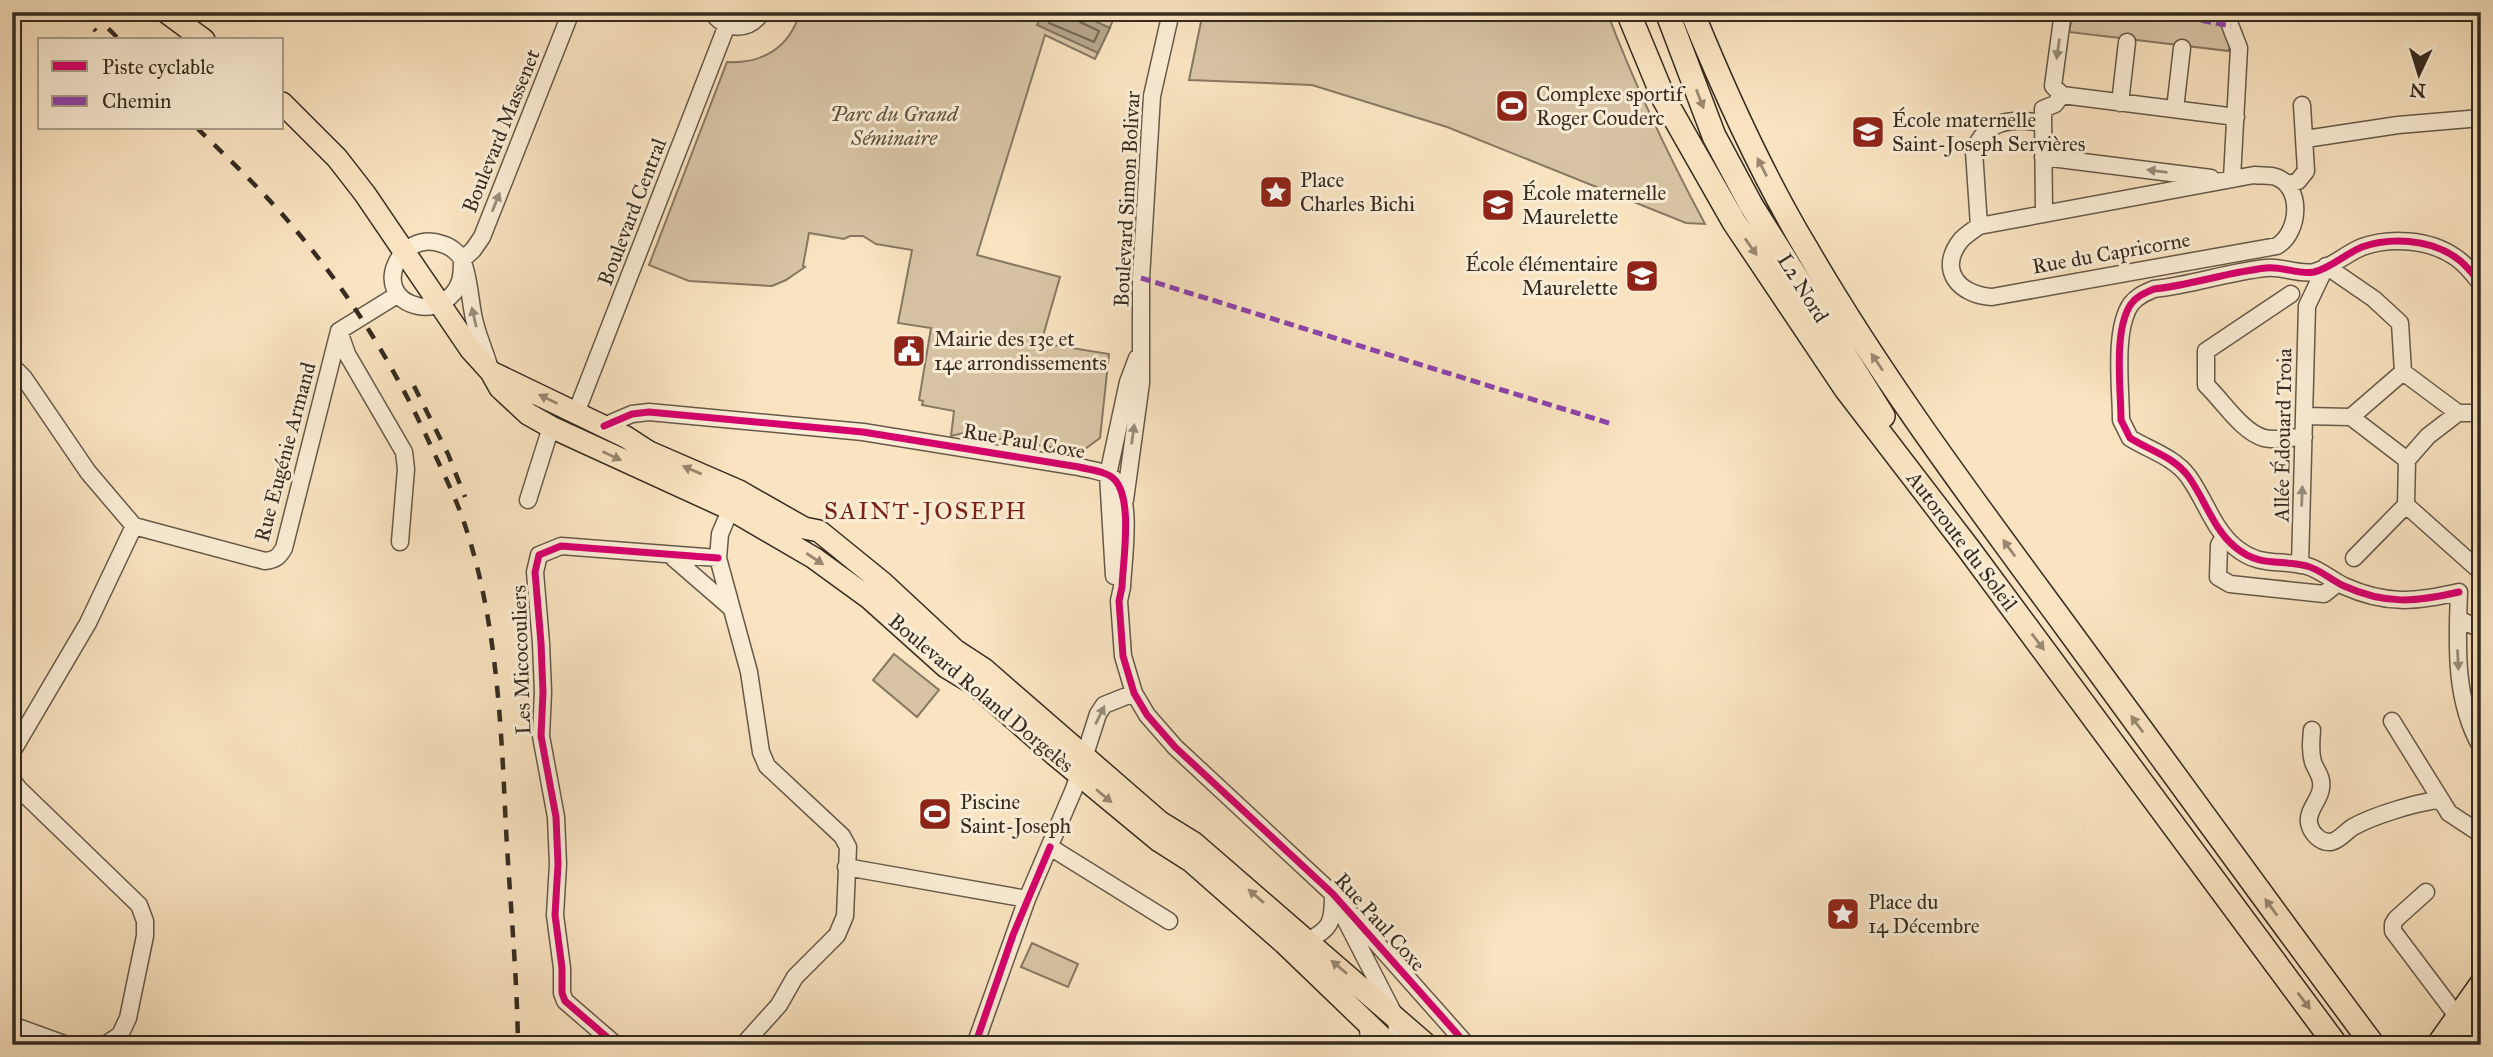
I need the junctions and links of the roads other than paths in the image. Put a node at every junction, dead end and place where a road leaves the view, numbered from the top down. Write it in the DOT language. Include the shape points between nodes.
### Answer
graph roads {
  1 [pos="166,12"];
  2 [pos="191,12"];
  3 [pos="571,12"];
  4 [pos="712,12"];
  5 [pos="762,12"];
  6 [pos="1171,12"];
  7 [pos="1628,12"];
  8 [pos="1667,12"];
  9 [pos="1692,12"];
  10 [pos="1702,12"];
  11 [pos="2063,12"];
  12 [pos="2225,12"];
  13 [pos="727,25"];
  14 [pos="201,38"];
  15 [pos="216,38"];
  16 [pos="2127,42"];
  17 [pos="2182,48"];
  18 [pos="1710,55"];
  19 [pos="2057,90"];
  20 [pos="2120,103"];
  21 [pos="284,105"];
  22 [pos="2302,105"];
  23 [pos="2175,109"];
  24 [pos="2043,116"];
  25 [pos="2236,117"];
  26 [pos="2481,118"];
  27 [pos="2312,138"];
  28 [pos="2043,157"];
  29 [pos="2228,179"];
  30 [pos="2287,185"];
  31 [pos="2044,214"];
  32 [pos="1979,226"];
  33 [pos="404,251"];
  34 [pos="462,260"];
  35 [pos="2326,266"];
  36 [pos="2293,271"];
  37 [pos="2481,284"];
  38 [pos="2291,294"];
  39 [pos="397,295"];
  40 [pos="439,304"];
  41 [pos="2307,306"];
  42 [pos="339,331"];
  43 [pos="1140,349"];
  44 [pos="12,366"];
  45 [pos="491,372"];
  46 [pos="2403,372"];
  47 [pos="576,413"];
  48 [pos="2458,413"];
  49 [pos="2481,413"];
  50 [pos="2305,416"];
  51 [pos="2351,417"];
  52 [pos="604,426"];
  53 [pos="551,427"];
  54 [pos="2304,437"];
  55 [pos="2407,460"];
  56 [pos="1108,475"];
  57 [pos="527,500"];
  58 [pos="735,500"];
  59 [pos="1125,502"];
  60 [pos="2406,505"];
  61 [pos="134,526"];
  62 [pos="2224,537"];
  63 [pos="400,542"];
  64 [pos="1968,548"];
  65 [pos="670,555"];
  66 [pos="718,558"];
  67 [pos="2354,558"];
  68 [pos="2300,565"];
  69 [pos="2480,570"];
  70 [pos="2338,583"];
  71 [pos="2459,592"];
  72 [pos="1119,601"];
  73 [pos="730,607"];
  74 [pos="2458,620"];
  75 [pos="2481,629"];
  76 [pos="1134,692"];
  77 [pos="2392,721"];
  78 [pos="2312,730"];
  79 [pos="2481,747"];
  80 [pos="12,752"];
  81 [pos="1083,766"];
  82 [pos="12,780"];
  83 [pos="2441,800"];
  84 [pos="2481,834"];
  85 [pos="1050,847"];
  86 [pos="846,867"];
  87 [pos="2426,892"];
  88 [pos="1333,894"];
  89 [pos="1027,899"];
  90 [pos="1169,921"];
  91 [pos="1307,941"];
  92 [pos="2481,984"];
  93 [pos="2481,1009"];
  94 [pos="2457,1016"];
  95 [pos="1396,1018"];
  96 [pos="1367,1023"];
  97 [pos="12,1025"];
  98 [pos="67,1045"];
  99 [pos="104,1045"];
  100 [pos="616,1045"];
  101 [pos="743,1045"];
  102 [pos="975,1045"];
  103 [pos="1370,1045"];
  104 [pos="1390,1045"];
  105 [pos="1398,1045"];
  106 [pos="1427,1045"];
  107 [pos="1467,1045"];
  108 [pos="2336,1045"];
  109 [pos="2373,1045"];
  110 [pos="2437,1045"];
  111 [pos="2454,1045"];
  1 -- 14 [label="main road"];
  2 -- 15 [label="main road"];
  34 -- 3 [label="street, Boulevard Massenet, one-way" via="482,237"];
  4 -- 13 [label="street"];
  5 -- 13 [label="street" via="748,25"];
  6 -- 43 [label="street, Boulevard Simon Bolivar" via="1152,96"];
  7 -- 64 [label="highway, Autoroute du Soleil, one-way" via="1664,99 1734,222 1846,389"];
  8 -- 64 [label="highway, L2 Nord, one-way" via="1714,136 1751,205"];
  9 -- 18 [label="highway, Autoroute du Soleil"];
  10 -- 18 [label="highway"];
  11 -- 19 [label="street, one-way"];
  12 -- 25 [label="street" via="2239,48"];
  13 -- 47 [label="street, Boulevard Central"];
  16 -- 20 [label="street"];
  17 -- 23 [label="street"];
  109 -- 18 [label="highway, Autoroute du Soleil, one-way" via="1879,364 1779,200"];
  19 -- 20 [label="street"];
  19 -- 24 [label="street" via="2044,92"];
  20 -- 23 [label="street"];
  21 -- 33 [label="main road, Boulevard Roland Dorgelès" via="337,158"];
  22 -- 30 [label="street" via="2306,172"];
  23 -- 25 [label="street"];
  24 -- 28 [label="street"];
  24 -- 32 [label="street" via="1997,125 1979,140 1974,151"];
  25 -- 29 [label="street"];
  26 -- 27 [label="street"];
  29 -- 28 [label="street, one-way"];
  28 -- 31 [label="street"];
  29 -- 30 [label="street" via="2275,177"];
  29 -- 31 [label="street"];
  30 -- 32 [label="street, Rue du Capricorne" via="2294,200 2294,226 2277,246 1992,297 1964,290 1953,275 1954,251 1962,238"];
  31 -- 32 [label="street"];
  33 -- 34 [label="street" via="432,241 445,244"];
  33 -- 39 [label="street" via="395,264"];
  33 -- 40 [label="main road, Boulevard Roland Dorgelès"];
  34 -- 40 [label="street" via="457,288"];
  45 -- 34 [label="street, one-way"];
  35 -- 36 [label="street" via="2310,272"];
  35 -- 37 [label="street" via="2380,242 2421,243 2455,257"];
  35 -- 41 [label="street, Allée Édouard Troia"];
  35 -- 46 [label="street" via="2400,323"];
  36 -- 38 [label="street"];
  36 -- 62 [label="street" via="2267,268 2154,289 2131,305 2120,335 2124,431 2181,467"];
  38 -- 41 [label="street"];
  38 -- 54 [label="street" via="2206,351 2206,385 2234,418 2264,438"];
  39 -- 40 [label="street" via="419,306"];
  39 -- 42 [label="street"];
  40 -- 45 [label="main road, Boulevard Roland Dorgelès"];
  41 -- 50 [label="street, Allée Édouard Troia"];
  42 -- 61 [label="street, Rue Eugénie Armand" via="280,555 265,561"];
  42 -- 63 [label="street" via="347,354 404,452"];
  43 -- 56 [label="street" via="1128,382"];
  59 -- 43 [label="street, Boulevard Simon Bolivar, one-way" via="1141,383"];
  44 -- 61 [label="street" via="88,472"];
  47 -- 45 [label="main road, Boulevard Roland Dorgelès, one-way"];
  45 -- 53 [label="main road, Boulevard Roland Dorgelès" via="500,388 528,414"];
  46 -- 48 [label="street"];
  46 -- 51 [label="street"];
  47 -- 52 [label="main road, Boulevard Roland Dorgelès"];
  48 -- 49 [label="street"];
  48 -- 55 [label="street"];
  50 -- 51 [label="street"];
  50 -- 54 [label="street, Allée Édouard Troia"];
  51 -- 55 [label="street"];
  52 -- 56 [label="street, Rue Paul Coxe" via="649,412 800,425"];
  58 -- 52 [label="main road, Boulevard Roland Dorgelès, one-way"];
  53 -- 57 [label="street"];
  53 -- 58 [label="main road, Boulevard Roland Dorgelès, one-way"];
  68 -- 54 [label="street, Allée Édouard Troia, one-way"];
  55 -- 60 [label="street"];
  56 -- 59 [label="street, Rue Paul Coxe" via="1116,481"];
  56 -- 72 [label="street, Rue Paul Coxe"];
  58 -- 66 [label="street" via="720,534"];
  58 -- 81 [label="main road, Boulevard Roland Dorgelès" via="869,598 946,667"];
  59 -- 72 [label="street, Rue Paul Coxe"];
  60 -- 67 [label="street"];
  60 -- 69 [label="street"];
  61 -- 80 [label="street" via="88,623"];
  62 -- 68 [label="street" via="2250,557"];
  62 -- 70 [label="street" via="2219,545 2218,577 2230,584 2324,594"];
  64 -- 108 [label="highway, Autoroute du Soleil, one-way"];
  65 -- 66 [label="street, Les Micocouliers"];
  65 -- 73 [label="street"];
  65 -- 100 [label="street, Les Micocouliers" via="561,546 539,555 535,572 543,692 541,736 556,817 555,915 562,993 565,1001"];
  66 -- 73 [label="street"];
  68 -- 70 [label="street"];
  69 -- 71 [label="street"];
  70 -- 71 [label="street" via="2377,598 2401,601"];
  71 -- 74 [label="street"];
  72 -- 76 [label="street, Rue Paul Coxe" via="1123,656"];
  73 -- 86 [label="street" via="750,672 767,766 842,836 848,847"];
  74 -- 75 [label="street"];
  74 -- 79 [label="street, one-way" via="2457,661 2463,696"];
  81 -- 76 [label="street, one-way" via="1104,705"];
  76 -- 88 [label="street, Rue Paul Coxe" via="1175,747"];
  77 -- 83 [label="street"];
  78 -- 83 [label="street" via="2310,749 2322,789 2309,825 2322,841 2335,841 2354,826"];
  81 -- 85 [label="street"];
  91 -- 81 [label="main road, Boulevard Roland Dorgelès, one-way" via="1194,843"];
  81 -- 96 [label="main road, Boulevard Roland Dorgelès, one-way" via="1159,841 1192,862"];
  82 -- 99 [label="street" via="139,905 145,921 128,1018 120,1035"];
  83 -- 84 [label="street" via="2449,813"];
  85 -- 89 [label="street"];
  85 -- 90 [label="street"];
  86 -- 89 [label="street"];
  86 -- 101 [label="street" via="845,916 837,935 795,977 779,1005"];
  87 -- 94 [label="street" via="2396,919 2393,931"];
  88 -- 91 [label="street, Rue Paul Coxe" via="1333,917 1327,929"];
  88 -- 95 [label="street, Rue Paul Coxe"];
  88 -- 107 [label="street, Rue Paul Coxe"];
  89 -- 102 [label="street"];
  95 -- 91 [label="main road, Boulevard Roland Dorgelès, one-way"];
  92 -- 94 [label="main road"];
  93 -- 111 [label="main road"];
  94 -- 110 [label="main road"];
  95 -- 105 [label="street, Rue Paul Coxe"];
  95 -- 106 [label="main road, Boulevard Roland Dorgelès"];
  96 -- 103 [label="street"];
  96 -- 104 [label="main road, Boulevard Roland Dorgelès"];
  97 -- 98 [label="street"];
}
